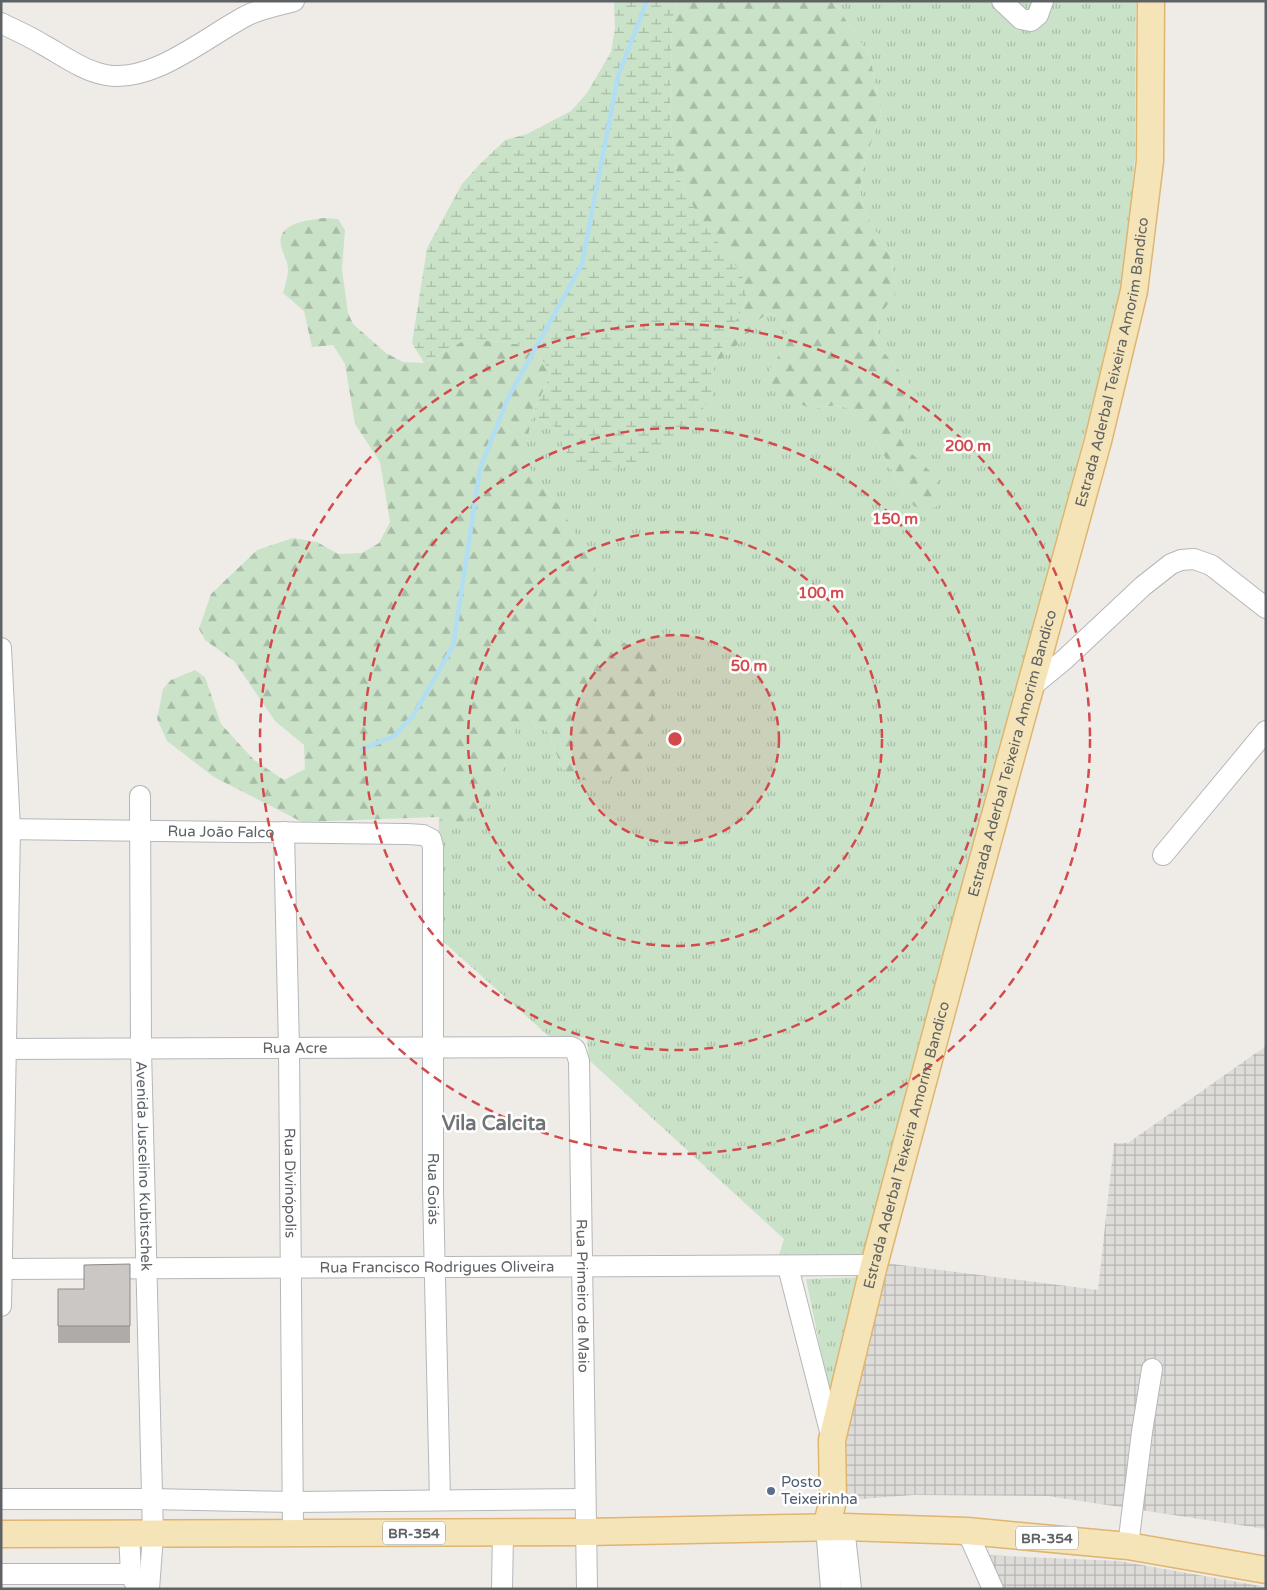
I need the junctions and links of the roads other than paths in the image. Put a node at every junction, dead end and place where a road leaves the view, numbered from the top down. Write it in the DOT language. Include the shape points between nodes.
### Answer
graph roads {
  1 [pos="294,1"];
  2 [pos="1002,1"];
  3 [pos="1043,1"];
  4 [pos="1151,1"];
  5 [pos="1,23"];
  6 [pos="1266,608"];
  7 [pos="1,648"];
  8 [pos="1031,687"];
  9 [pos="1266,732"];
  10 [pos="140,796"];
  11 [pos="6,829"];
  12 [pos="140,831"];
  13 [pos="284,832"];
  14 [pos="433,847"];
  15 [pos="1163,855"];
  16 [pos="289,1048"];
  17 [pos="432,1048"];
  18 [pos="3,1049"];
  19 [pos="141,1049"];
  20 [pos="579,1061"];
  21 [pos="874,1266"];
  22 [pos="582,1267"];
  23 [pos="788,1267"];
  24 [pos="291,1268"];
  25 [pos="435,1268"];
  26 [pos="2,1269"];
  27 [pos="146,1269"];
  28 [pos="1,1306"];
  29 [pos="1152,1369"];
  30 [pos="832,1440"];
  31 [pos="1,1499"];
  32 [pos="151,1499"];
  33 [pos="586,1499"];
  34 [pos="440,1500"];
  35 [pos="294,1502"];
  36 [pos="835,1527"];
  37 [pos="967,1531"];
  38 [pos="586,1532"];
  39 [pos="503,1533"];
  40 [pos="1,1534"];
  41 [pos="141,1534"];
  42 [pos="293,1534"];
  43 [pos="1128,1546"];
  44 [pos="1266,1570"];
  45 [pos="1,1574"];
  46 [pos="134,1581"];
  47 [pos="149,1589"];
  48 [pos="502,1589"];
  49 [pos="587,1589"];
  50 [pos="831,1589"];
  51 [pos="851,1589"];
  52 [pos="993,1589"];
  1 -- 5 [label="street" via="250,14 154,68 123,76 106,75 85,68"];
  2 -- 3 [label="street" via="1021,19 1031,21 1038,15"];
  4 -- 8 [label="main road, Estrada Aderbal Teixeira Amorim Bandico" via="1150,161 1134,291 1098,441"];
  6 -- 8 [label="street" via="1210,564 1194,559 1181,560 1143,586"];
  7 -- 11 [label="street"];
  8 -- 21 [label="main road, Estrada Aderbal Teixeira Amorim Bandico"];
  9 -- 15 [label="street"];
  10 -- 12 [label="street, Avenida Juscelino Kubitschek"];
  11 -- 12 [label="street, Rua João Falco"];
  11 -- 18 [label="street"];
  12 -- 13 [label="street, Rua João Falco"];
  12 -- 19 [label="street, Avenida Juscelino Kubitschek"];
  13 -- 14 [label="street, Rua João Falco" via="423,835 431,839"];
  13 -- 16 [label="street, Rua Divinópolis"];
  14 -- 17 [label="street, Rua Goiás"];
  16 -- 17 [label="street, Rua Acre"];
  16 -- 19 [label="street, Rua Acre"];
  16 -- 24 [label="street, Rua Divinópolis"];
  17 -- 20 [label="street, Rua Acre" via="571,1047"];
  17 -- 25 [label="street, Rua Goiás"];
  18 -- 19 [label="street, Rua Acre"];
  18 -- 26 [label="street"];
  19 -- 27 [label="street, Avenida Juscelino Kubitschek"];
  20 -- 22 [label="street, Rua Primeiro de Maio"];
  21 -- 23 [label="street, Rua Francisco Rodrigues Oliveira"];
  21 -- 30 [label="main road, Estrada Aderbal Teixeira Amorim Bandico"];
  22 -- 23 [label="street, Rua Francisco Rodrigues Oliveira"];
  22 -- 25 [label="street, Rua Francisco Rodrigues Oliveira"];
  22 -- 33 [label="street, Rua Primeiro de Maio"];
  23 -- 30 [label="street"];
  24 -- 25 [label="street, Rua Francisco Rodrigues Oliveira"];
  24 -- 27 [label="street, Rua Francisco Rodrigues Oliveira"];
  24 -- 35 [label="street, Rua Divinópolis"];
  25 -- 34 [label="street, Rua Goiás"];
  26 -- 27 [label="street, Rua Francisco Rodrigues Oliveira"];
  26 -- 28 [label="street"];
  27 -- 32 [label="street, Avenida Juscelino Kubitschek"];
  29 -- 43 [label="street"];
  30 -- 36 [label="main road, Estrada Aderbal Teixeira Amorim Bandico"];
  31 -- 32 [label="street"];
  32 -- 35 [label="street"];
  32 -- 41 [label="street, Avenida Juscelino Kubitschek"];
  33 -- 34 [label="street"];
  33 -- 38 [label="street, Rua Primeiro de Maio"];
  34 -- 35 [label="street"];
  35 -- 42 [label="street, Rua Divinópolis"];
  36 -- 37 [label="main road, BR-354"];
  36 -- 38 [label="main road, BR-354"];
  36 -- 50 [label="street"];
  36 -- 51 [label="street"];
  37 -- 43 [label="main road, BR-354"];
  37 -- 52 [label="street"];
  38 -- 39 [label="main road, BR-354"];
  38 -- 49 [label="street, Rua Primeiro de Maio"];
  39 -- 42 [label="main road, BR-354"];
  39 -- 48 [label="street"];
  40 -- 41 [label="main road, BR-354"];
  41 -- 42 [label="main road, BR-354"];
  41 -- 46 [label="street"];
  41 -- 47 [label="street"];
  43 -- 44 [label="main road, BR-354"];
  45 -- 46 [label="street"];
}
